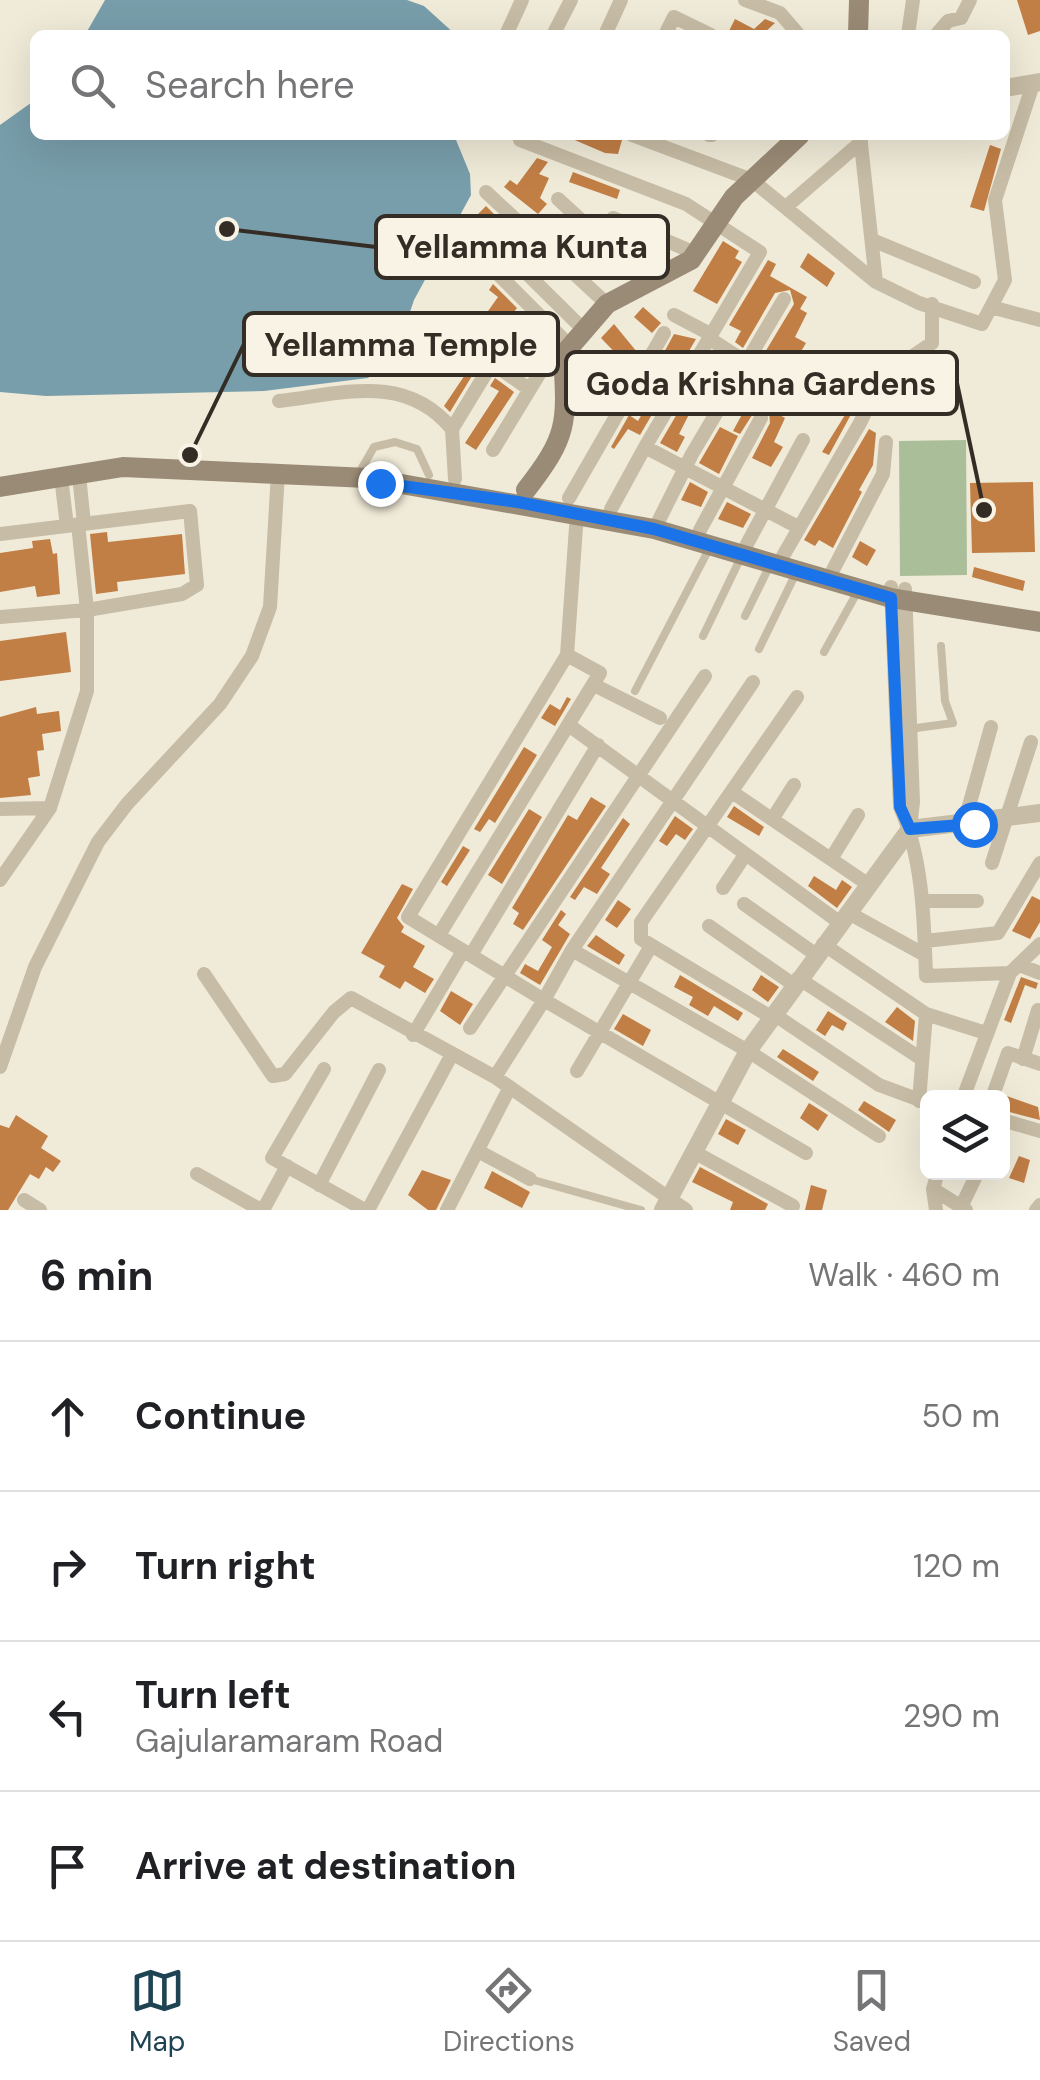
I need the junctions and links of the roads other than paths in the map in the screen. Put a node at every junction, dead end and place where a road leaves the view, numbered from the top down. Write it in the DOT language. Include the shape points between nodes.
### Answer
graph roads {
  1 [pos="522,0"];
  2 [pos="570,0"];
  3 [pos="621,0"];
  4 [pos="681,0"];
  5 [pos="746,0"];
  6 [pos="859,0"];
  7 [pos="912,0"];
  8 [pos="970,0"];
  9 [pos="674,17"];
  10 [pos="508,30"];
  11 [pos="555,30"];
  12 [pos="607,30"];
  13 [pos="668,30"];
  14 [pos="701,30"];
  15 [pos="795,30"];
  16 [pos="855,30"];
  17 [pos="909,30"];
  18 [pos="940,30"];
  19 [pos="1036,83"];
  20 [pos="1010,87"];
  21 [pos="520,140"];
  22 [pos="650,140"];
  23 [pos="795,140"];
  24 [pos="859,140"];
  25 [pos="861,140"];
  26 [pos="752,180"];
  27 [pos="486,192"];
  28 [pos="558,199"];
  29 [pos="788,206"];
  30 [pos="613,218"];
  31 [pos="716,225"];
  32 [pos="872,240"];
  33 [pos="507,254"];
  34 [pos="695,254"];
  35 [pos="480,256"];
  36 [pos="664,276"];
  37 [pos="876,282"];
  38 [pos="974,282"];
  39 [pos="784,299"];
  40 [pos="607,304"];
  41 [pos="932,304"];
  42 [pos="991,307"];
  43 [pos="674,315"];
  44 [pos="1040,320"];
  45 [pos="664,333"];
  46 [pos="711,337"];
  47 [pos="456,338"];
  48 [pos="572,338"];
  49 [pos="747,362"];
  50 [pos="492,363"];
  51 [pos="530,389"];
  52 [pos="800,397"];
  53 [pos="279,400"];
  54 [pos="761,418"];
  55 [pos="452,429"];
  56 [pos="803,440"];
  57 [pos="886,442"];
  58 [pos="645,446"];
  59 [pos="492,450"];
  60 [pos="684,469"];
  61 [pos="273,473"];
  62 [pos="428,475"];
  63 [pos="70,476"];
  64 [pos="362,478"];
  65 [pos="455,479"];
  66 [pos="0,487"];
  67 [pos="526,490"];
  68 [pos="722,491"];
  69 [pos="573,506"];
  70 [pos="611,509"];
  71 [pos="763,512"];
  72 [pos="659,520"];
  73 [pos="76,525"];
  74 [pos="798,527"];
  75 [pos="0,534"];
  76 [pos="705,538"];
  77 [pos="744,549"];
  78 [pos="784,563"];
  79 [pos="833,570"];
  80 [pos="859,589"];
  81 [pos="898,593"];
  82 [pos="1040,609"];
  83 [pos="87,610"];
  84 [pos="745,616"];
  85 [pos="0,617"];
  86 [pos="1040,622"];
  87 [pos="703,636"];
  88 [pos="942,646"];
  89 [pos="759,649"];
  90 [pos="824,652"];
  91 [pos="568,655"];
  92 [pos="705,676"];
  93 [pos="753,682"];
  94 [pos="594,685"];
  95 [pos="635,691"];
  96 [pos="797,697"];
  97 [pos="660,718"];
  98 [pos="570,726"];
  99 [pos="991,727"];
  100 [pos="902,729"];
  101 [pos="1031,742"];
  102 [pos="598,745"];
  103 [pos="641,776"];
  104 [pos="794,785"];
  105 [pos="732,792"];
  106 [pos="676,801"];
  107 [pos="50,808"];
  108 [pos="0,809"];
  109 [pos="1040,814"];
  110 [pos="858,815"];
  111 [pos="773,818"];
  112 [pos="1005,820"];
  113 [pos="964,824"];
  114 [pos="708,828"];
  115 [pos="910,829"];
  116 [pos="745,854"];
  117 [pos="831,859"];
  118 [pos="1040,863"];
  119 [pos="992,864"];
  120 [pos="0,880"];
  121 [pos="868,885"];
  122 [pos="723,888"];
  123 [pos="976,900"];
  124 [pos="923,901"];
  125 [pos="744,904"];
  126 [pos="843,917"];
  127 [pos="709,926"];
  128 [pos="439,935"];
  129 [pos="1040,944"];
  130 [pos="652,946"];
  131 [pos="925,948"];
  132 [pos="819,949"];
  133 [pos="572,950"];
  134 [pos="467,953"];
  135 [pos="1014,969"];
  136 [pos="1040,972"];
  137 [pos="204,974"];
  138 [pos="502,976"];
  139 [pos="796,981"];
  140 [pos="629,986"];
  141 [pos="544,1000"];
  142 [pos="1038,1010"];
  143 [pos="926,1014"];
  144 [pos="773,1016"];
  145 [pos="470,1028"];
  146 [pos="600,1033"];
  147 [pos="986,1033"];
  148 [pos="413,1035"];
  149 [pos="748,1052"];
  150 [pos="451,1056"];
  151 [pos="920,1058"];
  152 [pos="1023,1059"];
  153 [pos="1040,1064"];
  154 [pos="0,1066"];
  155 [pos="324,1068"];
  156 [pos="379,1070"];
  157 [pos="577,1071"];
  158 [pos="496,1078"];
  159 [pos="510,1088"];
  160 [pos="922,1090"];
  161 [pos="966,1090"];
  162 [pos="995,1090"];
  163 [pos="920,1101"];
  164 [pos="721,1104"];
  165 [pos="1010,1124"];
  166 [pos="1040,1131"];
  167 [pos="880,1136"];
  168 [pos="478,1150"];
  169 [pos="694,1152"];
  170 [pos="806,1153"];
  171 [pos="287,1166"];
  172 [pos="197,1174"];
  173 [pos="530,1179"];
  174 [pos="936,1180"];
  175 [pos="975,1180"];
  176 [pos="319,1185"];
  177 [pos="933,1189"];
  178 [pos="24,1200"];
  179 [pos="665,1205"];
  180 [pos="793,1206"];
  181 [pos="963,1209"];
  182 [pos="40,1210"];
  183 [pos="262,1210"];
  184 [pos="366,1210"];
  185 [pos="447,1210"];
  186 [pos="641,1210"];
  187 [pos="686,1210"];
  188 [pos="936,1210"];
  1 -- 10 [label="street"];
  2 -- 11 [label="street"];
  3 -- 12 [label="street"];
  4 -- 9 [label="street"];
  5 -- 15 [label="street" via="780,13"];
  6 -- 16 [label="main road"];
  7 -- 17 [label="street"];
  8 -- 18 [label="street" via="961,18"];
  9 -- 13 [label="street"];
  9 -- 14 [label="street"];
  19 -- 20 [label="street"];
  19 -- 42 [label="street" via="994,200 1005,280"];
  21 -- 31 [label="street" via="686,204"];
  22 -- 26 [label="street"];
  23 -- 26 [label="main road"];
  24 -- 29 [label="street"];
  25 -- 32 [label="street"];
  26 -- 29 [label="street"];
  26 -- 31 [label="main road"];
  27 -- 40 [label="street"];
  28 -- 36 [label="street" via="595,234"];
  29 -- 37 [label="street"];
  30 -- 34 [label="street"];
  31 -- 34 [label="main road"];
  31 -- 46 [label="street" via="760,252"];
  32 -- 37 [label="street"];
  32 -- 38 [label="street"];
  33 -- 48 [label="street"];
  34 -- 36 [label="main road"];
  35 -- 48 [label="street"];
  36 -- 40 [label="main road"];
  37 -- 41 [label="street"];
  39 -- 49 [label="street"];
  40 -- 48 [label="main road"];
  41 -- 42 [label="street" via="982,324"];
  41 -- 74 [label="street" via="932,343 882,377"];
  42 -- 44 [label="street"];
  43 -- 46 [label="street"];
  45 -- 69 [label="street"];
  46 -- 49 [label="street"];
  46 -- 58 [label="street"];
  47 -- 50 [label="street"];
  48 -- 51 [label="street"];
  48 -- 67 [label="main road" via="562,354 564,430"];
  49 -- 52 [label="street"];
  49 -- 60 [label="street"];
  50 -- 51 [label="street"];
  50 -- 55 [label="street"];
  51 -- 59 [label="street"];
  53 -- 55 [label="street" via="374,388 416,401"];
  54 -- 68 [label="street"];
  55 -- 65 [label="street"];
  56 -- 71 [label="street"];
  57 -- 79 [label="street" via="883,474"];
  58 -- 60 [label="street"];
  58 -- 70 [label="street"];
  60 -- 68 [label="street"];
  60 -- 72 [label="street"];
  61 -- 63 [label="main road" via="124,467"];
  61 -- 64 [label="main road"];
  61 -- 154 [label="street" via="270,607 252,656 220,704 98,842 35,967"];
  62 -- 64 [label="main road" via="380,470"];
  62 -- 64 [label="lane" via="417,449 385,442 370,453"];
  62 -- 65 [label="main road"];
  63 -- 66 [label="main road"];
  63 -- 73 [label="street"];
  64 -- 69 [label="main road"];
  65 -- 67 [label="main road"];
  67 -- 69 [label="main road"];
  68 -- 71 [label="street"];
  68 -- 76 [label="street"];
  69 -- 70 [label="main road"];
  69 -- 76 [label="main road"];
  69 -- 91 [label="street"];
  70 -- 72 [label="main road"];
  71 -- 74 [label="street"];
  71 -- 77 [label="street"];
  72 -- 76 [label="main road"];
  73 -- 75 [label="street"];
  73 -- 83 [label="street"];
  73 -- 83 [label="street" via="190,512 198,568 197,585 182,594"];
  74 -- 78 [label="street"];
  76 -- 77 [label="main road"];
  76 -- 95 [label="lane"];
  77 -- 78 [label="main road"];
  77 -- 87 [label="lane"];
  78 -- 79 [label="main road"];
  78 -- 80 [label="main road"];
  78 -- 84 [label="lane"];
  78 -- 89 [label="lane"];
  79 -- 81 [label="main road"];
  80 -- 81 [label="main road"];
  80 -- 90 [label="lane"];
  81 -- 82 [label="main road"];
  81 -- 86 [label="main road"];
  81 -- 100 [label="street"];
  83 -- 85 [label="street"];
  83 -- 107 [label="street" via="86,690"];
  88 -- 100 [label="lane" via="953,723"];
  91 -- 94 [label="street" via="600,674"];
  91 -- 128 [label="street" via="408,917"];
  92 -- 103 [label="street"];
  93 -- 106 [label="street"];
  94 -- 97 [label="street"];
  94 -- 98 [label="street"];
  96 -- 105 [label="street"];
  98 -- 102 [label="street"];
  98 -- 128 [label="street"];
  99 -- 113 [label="street"];
  100 -- 115 [label="street"];
  101 -- 112 [label="street"];
  102 -- 103 [label="street"];
  102 -- 134 [label="street"];
  103 -- 106 [label="street"];
  103 -- 138 [label="street"];
  104 -- 111 [label="street"];
  105 -- 111 [label="street"];
  105 -- 114 [label="street"];
  106 -- 114 [label="street"];
  106 -- 133 [label="street"];
  107 -- 108 [label="street"];
  107 -- 120 [label="street"];
  109 -- 112 [label="street"];
  110 -- 117 [label="street"];
  111 -- 117 [label="street"];
  112 -- 113 [label="street"];
  112 -- 119 [label="street"];
  113 -- 115 [label="street"];
  114 -- 116 [label="street"];
  114 -- 130 [label="street" via="641,922 640,939"];
  115 -- 121 [label="street"];
  115 -- 124 [label="street"];
  116 -- 122 [label="street"];
  116 -- 126 [label="street"];
  117 -- 121 [label="street"];
  118 -- 131 [label="street" via="998,933"];
  121 -- 126 [label="street"];
  123 -- 124 [label="street"];
  124 -- 131 [label="street"];
  125 -- 132 [label="street"];
  126 -- 131 [label="street"];
  126 -- 132 [label="street"];
  127 -- 139 [label="street"];
  128 -- 134 [label="street"];
  129 -- 135 [label="street"];
  130 -- 140 [label="street"];
  130 -- 144 [label="street"];
  131 -- 135 [label="street" via="926,976"];
  132 -- 139 [label="street"];
  132 -- 143 [label="street"];
  133 -- 140 [label="street"];
  133 -- 141 [label="street"];
  134 -- 138 [label="street"];
  134 -- 148 [label="street"];
  135 -- 136 [label="street"];
  135 -- 147 [label="street"];
  137 -- 148 [label="street" via="273,1076 285,1074 351,998"];
  138 -- 141 [label="street"];
  138 -- 145 [label="street"];
  139 -- 144 [label="street"];
  139 -- 151 [label="street"];
  140 -- 146 [label="street"];
  140 -- 149 [label="street"];
  141 -- 146 [label="street"];
  141 -- 158 [label="street"];
  142 -- 152 [label="street"];
  143 -- 147 [label="street"];
  143 -- 151 [label="street"];
  144 -- 149 [label="street"];
  144 -- 163 [label="street" via="879,1086"];
  146 -- 157 [label="street"];
  146 -- 164 [label="street"];
  147 -- 161 [label="street"];
  148 -- 150 [label="street"];
  149 -- 164 [label="street"];
  149 -- 167 [label="street"];
  150 -- 158 [label="street"];
  150 -- 184 [label="street"];
  151 -- 160 [label="street"];
  152 -- 153 [label="street"];
  152 -- 162 [label="street" via="1008,1054"];
  155 -- 171 [label="street" via="272,1158"];
  156 -- 176 [label="street"];
  158 -- 159 [label="street"];
  159 -- 168 [label="street"];
  159 -- 179 [label="street"];
  164 -- 169 [label="street"];
  164 -- 170 [label="street"];
  165 -- 166 [label="street"];
  168 -- 173 [label="street"];
  168 -- 185 [label="street"];
  169 -- 179 [label="street"];
  169 -- 180 [label="street"];
  171 -- 176 [label="street"];
  171 -- 183 [label="street"];
  172 -- 183 [label="street"];
  173 -- 186 [label="lane"];
  174 -- 177 [label="street"];
  175 -- 181 [label="street"];
  176 -- 184 [label="street"];
  177 -- 181 [label="street"];
  177 -- 188 [label="street"];
  178 -- 182 [label="street"];
  179 -- 187 [label="street"];
}
